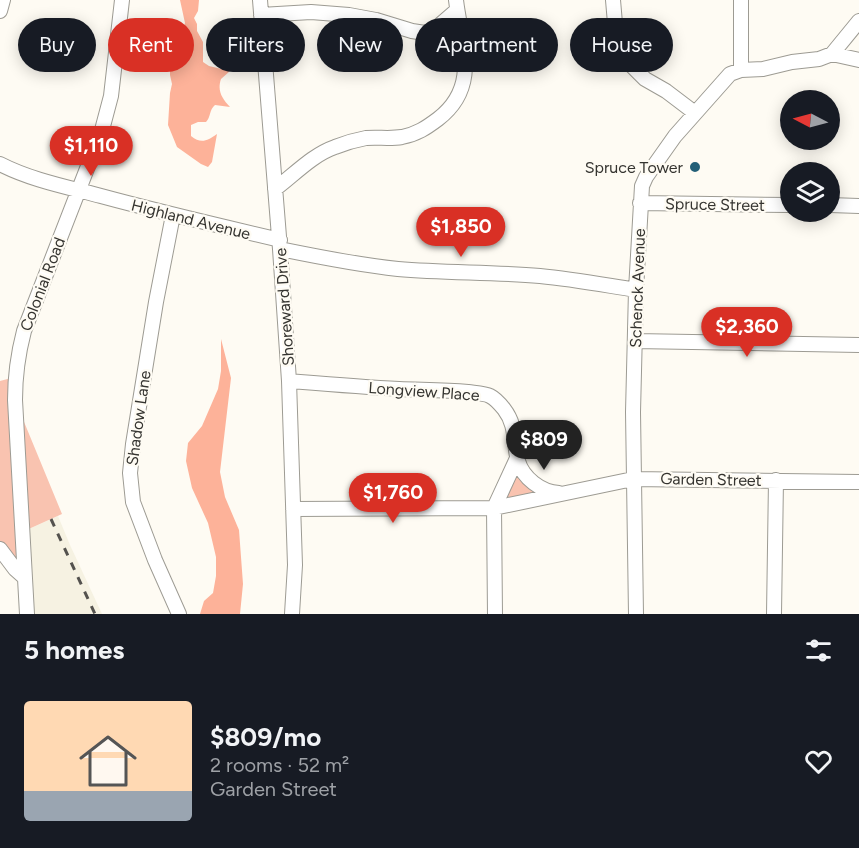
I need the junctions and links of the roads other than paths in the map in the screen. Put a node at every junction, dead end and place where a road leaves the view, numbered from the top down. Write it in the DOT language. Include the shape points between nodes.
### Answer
graph roads {
  1 [pos="3,0"];
  2 [pos="122,0"];
  3 [pos="260,0"];
  4 [pos="613,0"];
  5 [pos="741,0"];
  6 [pos="457,5"];
  7 [pos="0,11"];
  8 [pos="261,15"];
  9 [pos="859,21"];
  10 [pos="832,54"];
  11 [pos="859,60"];
  12 [pos="741,70"];
  13 [pos="694,113"];
  14 [pos="0,164"];
  15 [pos="275,189"];
  16 [pos="79,190"];
  17 [pos="640,203"];
  18 [pos="780,205"];
  19 [pos="840,205"];
  20 [pos="859,206"];
  21 [pos="173,215"];
  22 [pos="280,244"];
  23 [pos="636,290"];
  24 [pos="635,341"];
  25 [pos="859,345"];
  26 [pos="289,381"];
  27 [pos="518,456"];
  28 [pos="633,479"];
  29 [pos="776,480"];
  30 [pos="859,482"];
  31 [pos="564,493"];
  32 [pos="494,508"];
  33 [pos="293,509"];
  34 [pos="0,549"];
  35 [pos="24,577"];
  36 [pos="27,614"];
  37 [pos="178,614"];
  38 [pos="292,614"];
  39 [pos="495,614"];
  40 [pos="636,614"];
  41 [pos="774,614"];
  1 -- 7 [label="street"];
  2 -- 16 [label="street, Colonial Road" via="111,96"];
  3 -- 8 [label="street, Shoreward Drive"];
  4 -- 13 [label="street" via="618,44 630,64"];
  5 -- 12 [label="street"];
  6 -- 8 [label="street" via="435,29 425,33 349,15"];
  6 -- 15 [label="street" via="466,66 459,93 444,114 414,134 366,138 328,150"];
  8 -- 15 [label="street, Shoreward Drive"];
  9 -- 10 [label="street"];
  10 -- 11 [label="street"];
  10 -- 12 [label="street"];
  12 -- 13 [label="street, Schenck Avenue" via="727,76"];
  13 -- 17 [label="street, Schenck Avenue" via="646,177"];
  14 -- 16 [label="street, Highland Avenue"];
  15 -- 22 [label="street, Shoreward Drive"];
  16 -- 21 [label="street, Highland Avenue"];
  16 -- 35 [label="street, Colonial Road" via="24,331 16,370"];
  17 -- 18 [label="street, Spruce Street"];
  17 -- 23 [label="street, Schenck Avenue"];
  19 -- 20 [label="street"];
  21 -- 22 [label="street, Highland Avenue"];
  21 -- 37 [label="street, Shadow Lane" via="130,473 133,502"];
  22 -- 23 [label="street, Highland Avenue" via="344,261 397,269 540,276"];
  22 -- 26 [label="street, Shoreward Drive"];
  23 -- 24 [label="street, Schenck Avenue"];
  24 -- 25 [label="street"];
  24 -- 28 [label="street, Schenck Avenue"];
  26 -- 27 [label="street, Longview Place" via="452,390 491,396 509,416"];
  26 -- 33 [label="street, Shoreward Drive"];
  27 -- 31 [label="street, Garden Street" via="523,471 535,484 548,492"];
  27 -- 32 [label="street"];
  28 -- 29 [label="street, Garden Street"];
  28 -- 31 [label="street, Garden Street"];
  28 -- 40 [label="street, Schenck Avenue"];
  29 -- 30 [label="street, Garden Street"];
  29 -- 41 [label="street"];
  31 -- 32 [label="street, Garden Street"];
  32 -- 33 [label="street, Garden Street"];
  32 -- 39 [label="street"];
  33 -- 38 [label="street, Shoreward Drive"];
  34 -- 35 [label="street"];
  35 -- 36 [label="street, Colonial Road"];
}
